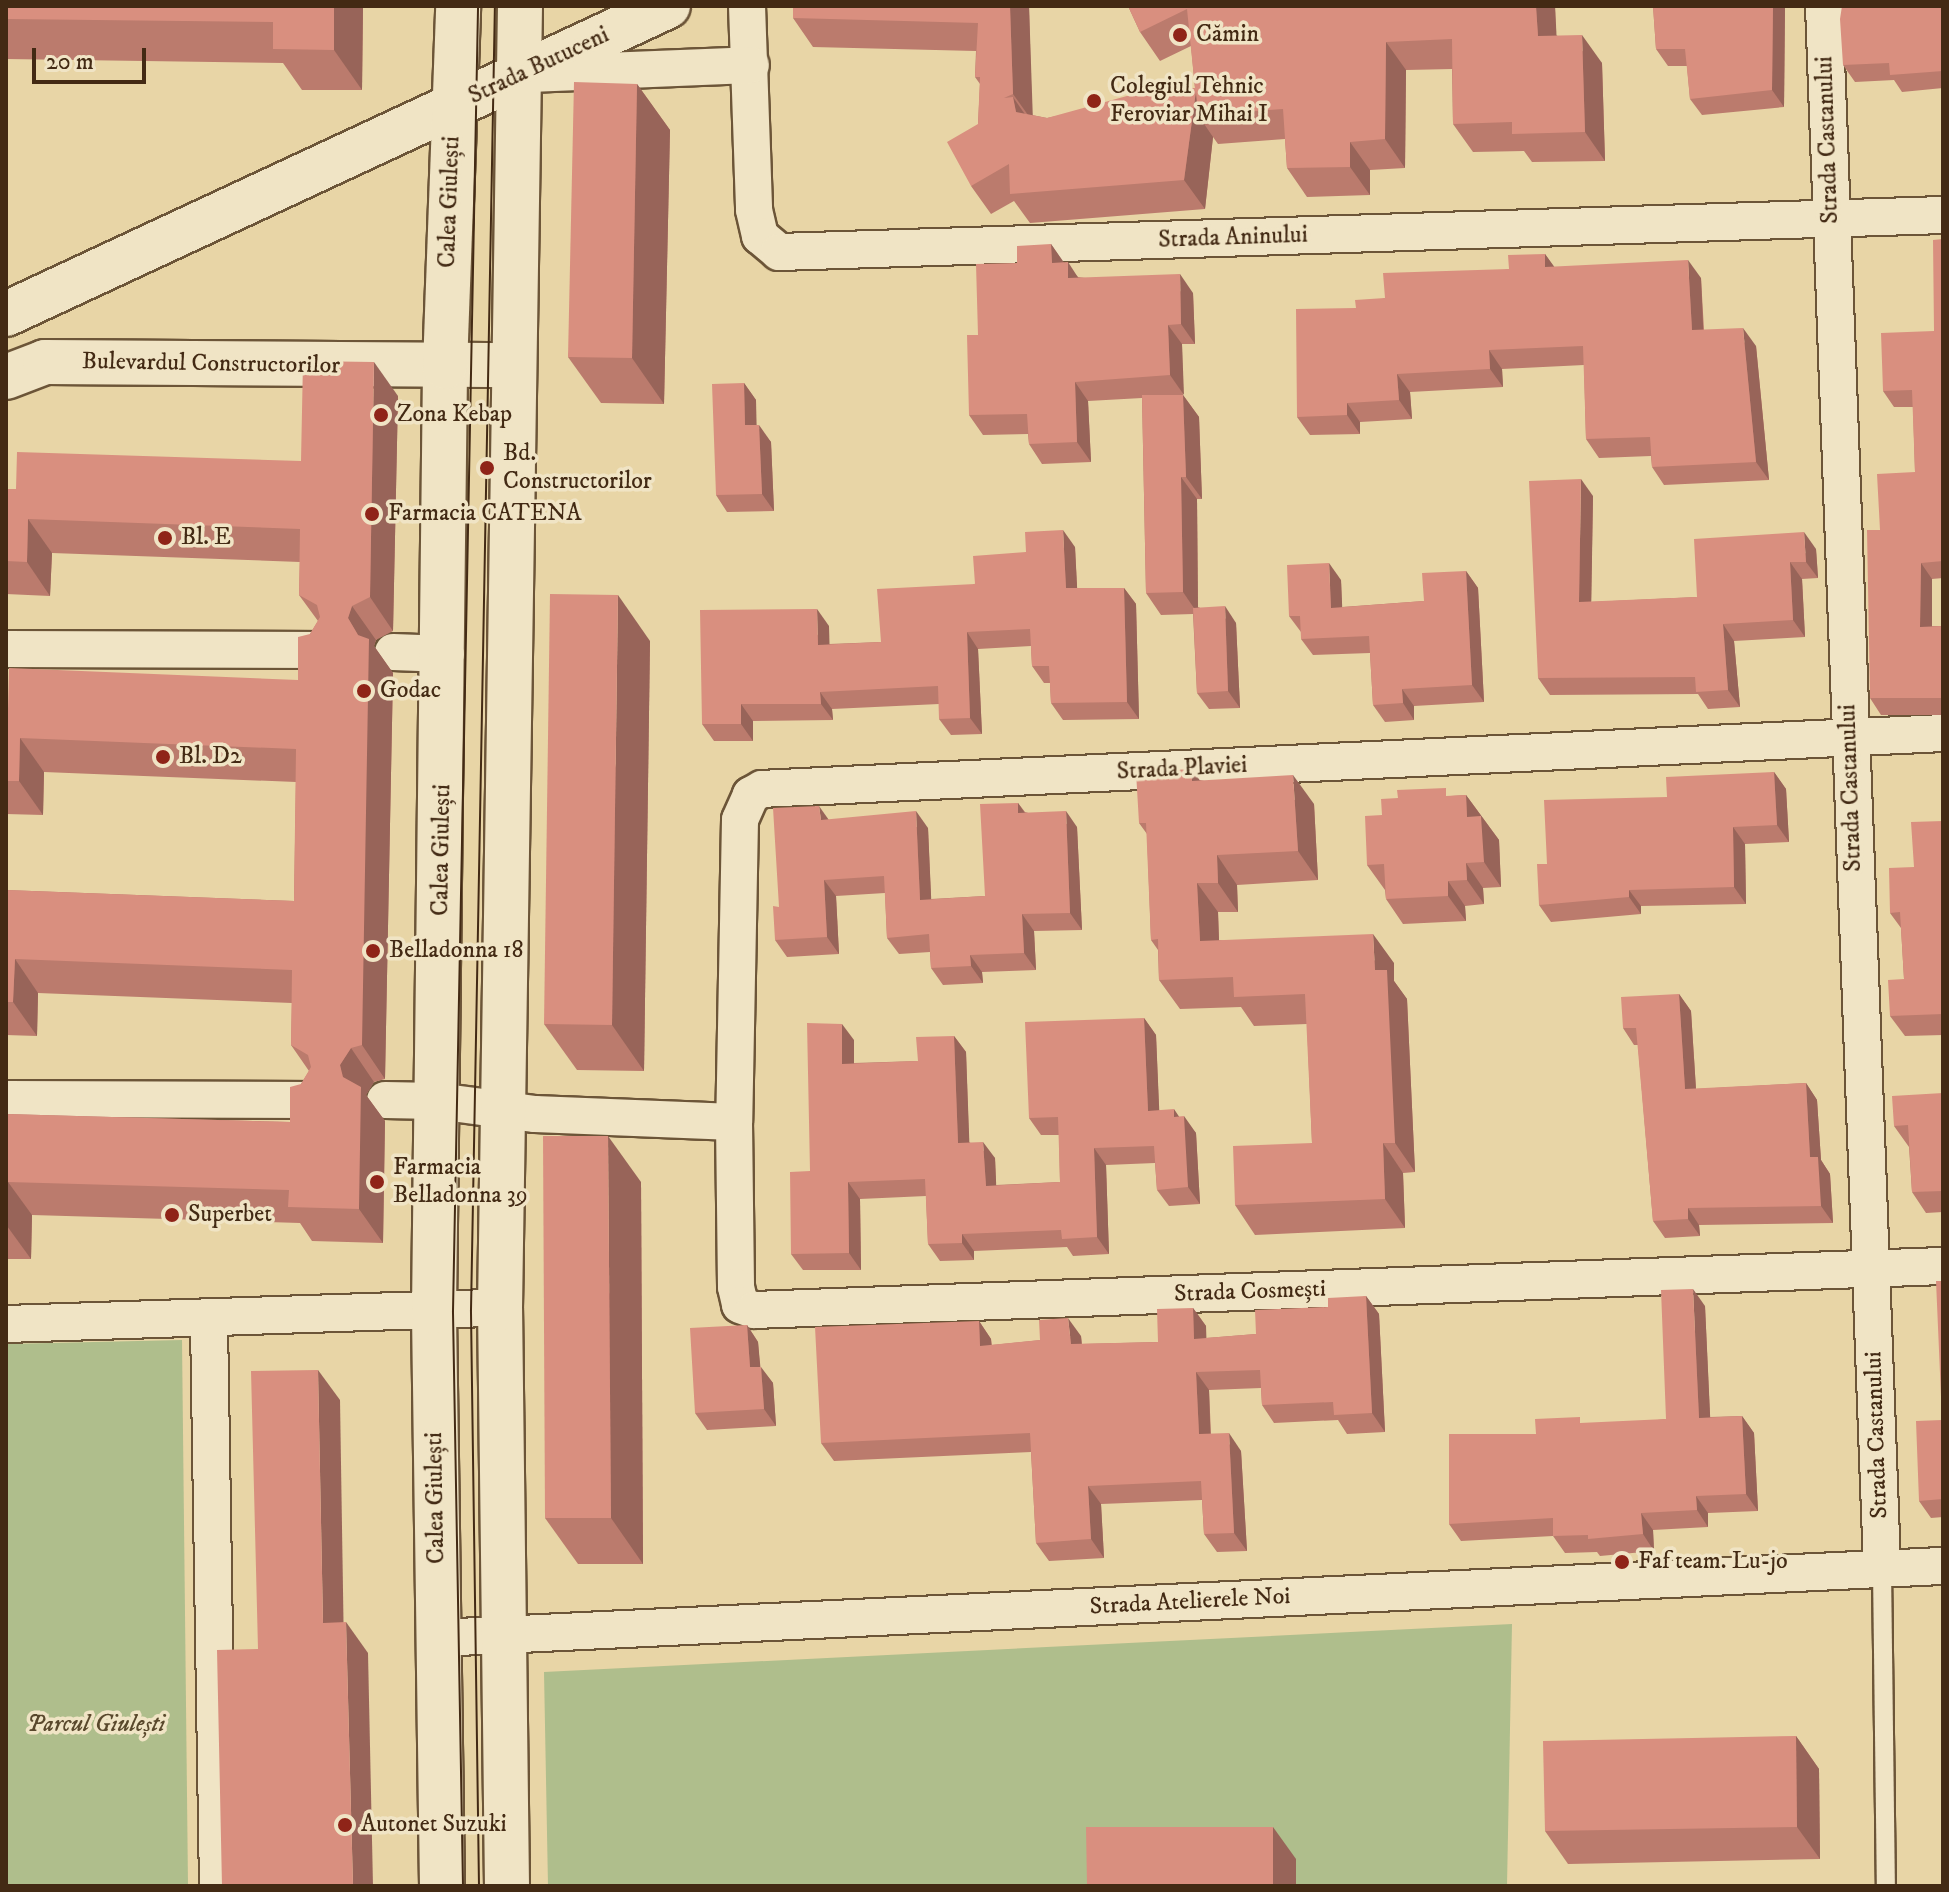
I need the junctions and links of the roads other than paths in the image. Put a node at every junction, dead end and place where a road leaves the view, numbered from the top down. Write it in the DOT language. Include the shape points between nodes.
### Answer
graph roads {
  1 [pos="458,6"];
  2 [pos="520,6"];
  3 [pos="668,6"];
  4 [pos="747,6"];
  5 [pos="1824,6"];
  6 [pos="751,65"];
  7 [pos="520,75"];
  8 [pos="453,106"];
  9 [pos="1943,215"];
  10 [pos="1830,219"];
  11 [pos="12,312"];
  12 [pos="514,365"];
  13 [pos="445,367"];
  14 [pos="25,370"];
  15 [pos="6,649"];
  16 [pos="323,650"];
  17 [pos="393,652"];
  18 [pos="446,654"];
  19 [pos="1943,733"];
  20 [pos="1849,738"];
  21 [pos="6,1099"];
  22 [pos="314,1100"];
  23 [pos="385,1100"];
  24 [pos="437,1101"];
  25 [pos="502,1107"];
  26 [pos="734,1122"];
  27 [pos="1943,1266"];
  28 [pos="1871,1271"];
  29 [pos="500,1308"];
  30 [pos="434,1311"];
  31 [pos="209,1321"];
  32 [pos="6,1324"];
  33 [pos="1943,1566"];
  34 [pos="1882,1569"];
  35 [pos="503,1635"];
  36 [pos="437,1638"];
  37 [pos="218,1886"];
  38 [pos="442,1886"];
  39 [pos="507,1886"];
  40 [pos="1886,1886"];
  1 -- 8 [label="main road, Calea Giulești"];
  2 -- 7 [label="main road"];
  3 -- 7 [label="main road, Strada Butuceni"];
  4 -- 6 [label="street, Strada Aninului"];
  5 -- 10 [label="street, Strada Castanului"];
  6 -- 7 [label="street"];
  6 -- 10 [label="street, Strada Aninului" via="754,210 760,236 779,252"];
  7 -- 8 [label="main road, Strada Butuceni"];
  7 -- 12 [label="main road"];
  8 -- 11 [label="main road"];
  8 -- 13 [label="main road, Calea Giulești"];
  9 -- 10 [label="street, Strada Aninului"];
  10 -- 20 [label="street, Strada Castanului"];
  11 -- 14 [label="main road"];
  12 -- 13 [label="main road, Bulevardul Constructorilor"];
  12 -- 25 [label="main road"];
  13 -- 14 [label="main road, Bulevardul Constructorilor"];
  13 -- 18 [label="main road, Calea Giulești"];
  15 -- 16 [label="street"];
  17 -- 18 [label="street"];
  18 -- 24 [label="main road, Calea Giulești"];
  19 -- 20 [label="street, Strada Plaviei"];
  20 -- 26 [label="street, Strada Plaviei" via="762,789 751,795 740,820"];
  20 -- 28 [label="street, Strada Castanului"];
  21 -- 22 [label="street"];
  23 -- 24 [label="street"];
  24 -- 25 [label="street"];
  24 -- 30 [label="main road, Calea Giulești"];
  25 -- 26 [label="street" via="535,1114"];
  25 -- 29 [label="main road"];
  26 -- 28 [label="street, Strada Cosmești" via="736,1287 740,1305 754,1310"];
  27 -- 28 [label="street, Strada Cosmești"];
  28 -- 34 [label="street, Strada Castanului"];
  29 -- 30 [label="street"];
  29 -- 35 [label="main road"];
  30 -- 31 [label="street"];
  30 -- 36 [label="main road, Calea Giulești"];
  31 -- 32 [label="street"];
  31 -- 37 [label="street"];
  33 -- 34 [label="street, Strada Atelierele Noi"];
  34 -- 35 [label="street, Strada Atelierele Noi"];
  34 -- 40 [label="lane"];
  35 -- 36 [label="street, Strada Atelierele Noi"];
  35 -- 39 [label="main road"];
  36 -- 38 [label="main road, Calea Giulești"];
}
